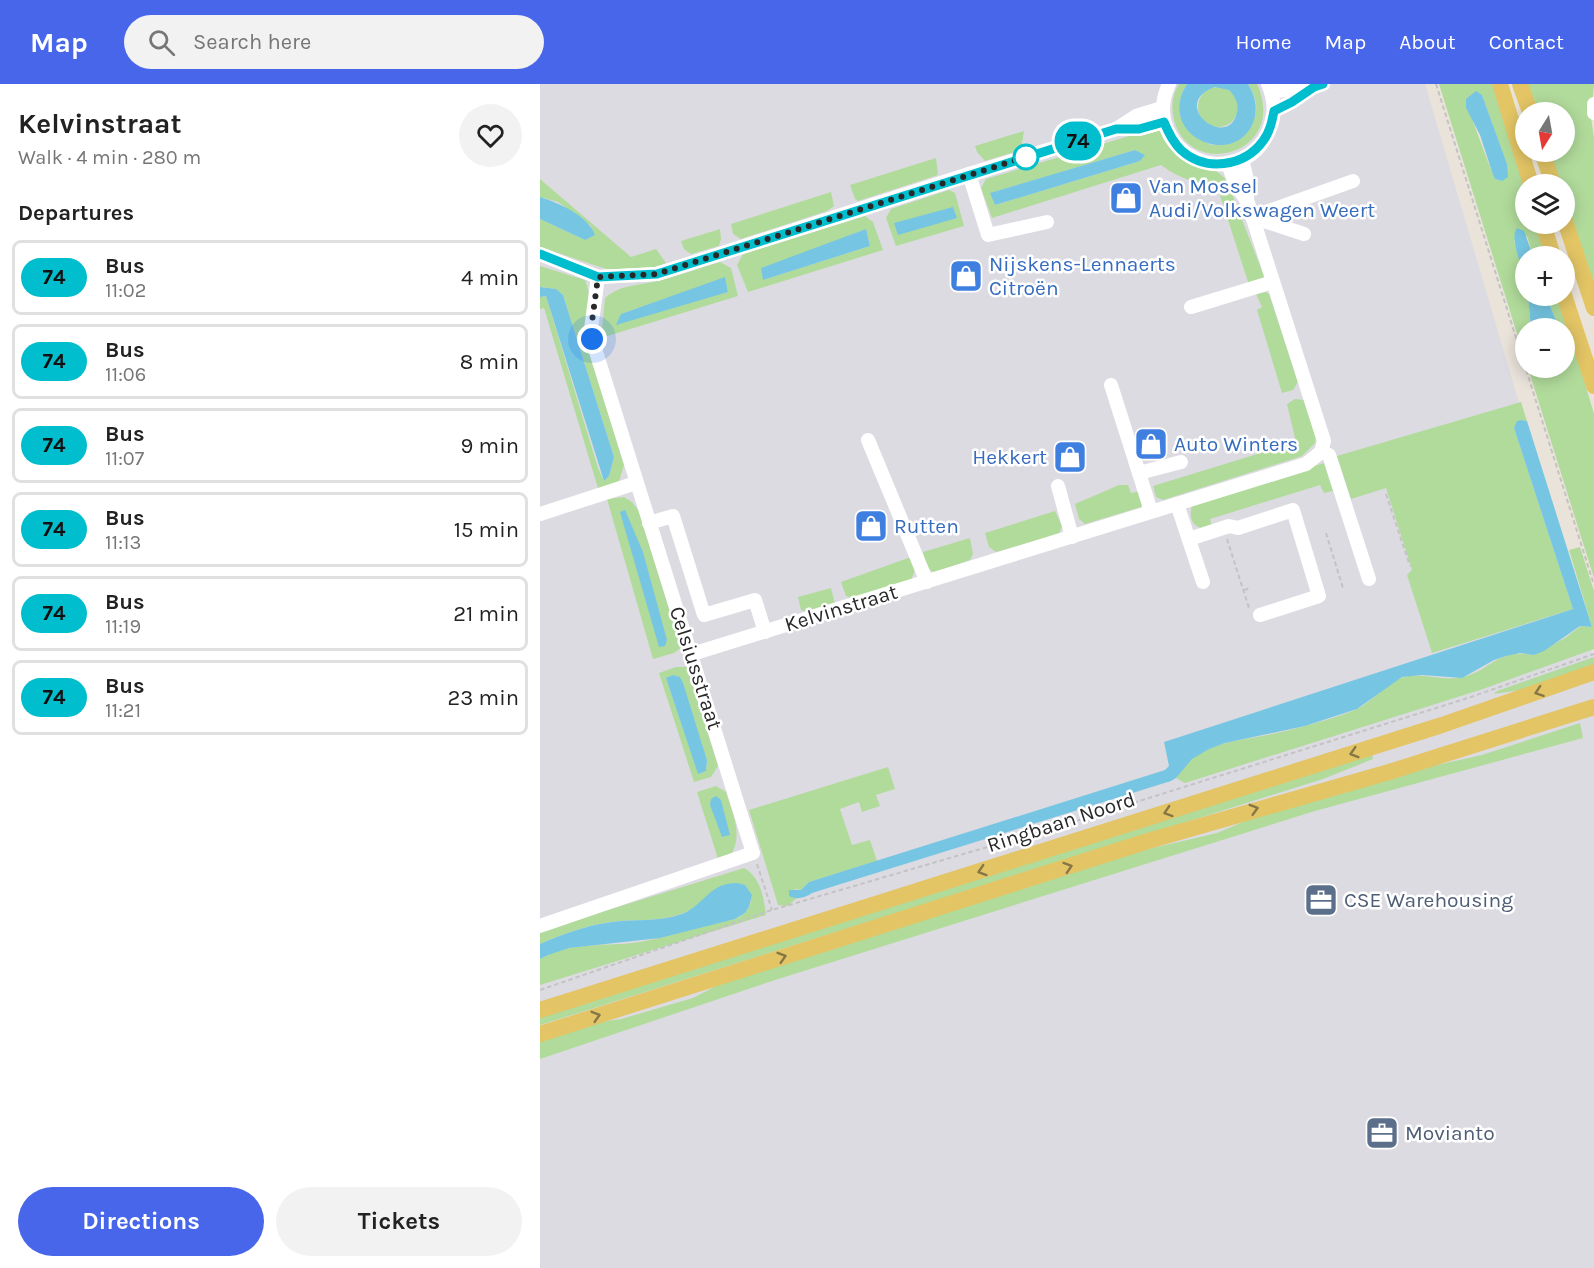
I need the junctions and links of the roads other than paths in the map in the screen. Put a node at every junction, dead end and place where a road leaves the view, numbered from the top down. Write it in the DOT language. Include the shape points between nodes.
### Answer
graph roads {
  1 [pos="1169,84"];
  2 [pos="1500,84"];
  3 [pos="1520,84"];
  4 [pos="1318,85"];
  5 [pos="1270,88"];
  6 [pos="1526,102"];
  7 [pos="1594,104"];
  8 [pos="1162,108"];
  9 [pos="1274,111"];
  10 [pos="1594,113"];
  11 [pos="1164,122"];
  12 [pos="1116,129"];
  13 [pos="1235,161"];
  14 [pos="969,174"];
  15 [pos="1528,174"];
  16 [pos="1353,181"];
  17 [pos="1252,217"];
  18 [pos="1047,222"];
  19 [pos="1304,234"];
  20 [pos="1569,234"];
  21 [pos="540,254"];
  22 [pos="598,277"];
  23 [pos="1273,282"];
  24 [pos="1568,306"];
  25 [pos="1191,307"];
  26 [pos="1594,308"];
  27 [pos="1111,385"];
  28 [pos="1594,386"];
  29 [pos="868,440"];
  30 [pos="1321,452"];
  31 [pos="1181,462"];
  32 [pos="1139,473"];
  33 [pos="636,483"];
  34 [pos="1058,486"];
  35 [pos="1177,504"];
  36 [pos="1151,512"];
  37 [pos="540,514"];
  38 [pos="649,523"];
  39 [pos="1072,537"];
  40 [pos="1189,539"];
  41 [pos="1369,579"];
  42 [pos="927,582"];
  43 [pos="1203,582"];
  44 [pos="1260,615"];
  45 [pos="765,632"];
  46 [pos="692,654"];
  47 [pos="1594,672"];
  48 [pos="1594,706"];
  49 [pos="540,926"];
  50 [pos="540,1010"];
  51 [pos="540,1034"];
  1 -- 8 [label="street"];
  2 -- 15 [label="main road"];
  3 -- 6 [label="main road"];
  4 -- 5 [label="street"];
  4 -- 9 [label="street"];
  5 -- 9 [label="street"];
  7 -- 10 [label="street"];
  8 -- 11 [label="street"];
  8 -- 12 [label="street" via="1136,116"];
  9 -- 13 [label="street" via="1265,140 1255,151"];
  11 -- 12 [label="street" via="1139,129"];
  11 -- 13 [label="street" via="1181,150 1195,159 1211,164"];
  12 -- 14 [label="street"];
  13 -- 17 [label="street" via="1247,180"];
  14 -- 18 [label="street" via="988,235"];
  14 -- 22 [label="street" via="657,274"];
  16 -- 17 [label="street"];
  17 -- 19 [label="street"];
  17 -- 23 [label="street"];
  20 -- 26 [label="main road"];
  21 -- 22 [label="street"];
  22 -- 33 [label="street, Celsiusstraat" via="592,339"];
  23 -- 25 [label="street"];
  23 -- 30 [label="street" via="1324,441"];
  24 -- 28 [label="main road"];
  27 -- 32 [label="street"];
  29 -- 42 [label="street"];
  30 -- 35 [label="street, Kelvinstraat" via="1306,464"];
  30 -- 41 [label="street" via="1329,455"];
  31 -- 32 [label="street"];
  32 -- 36 [label="street"];
  33 -- 37 [label="street"];
  33 -- 38 [label="street, Celsiusstraat"];
  34 -- 39 [label="street"];
  35 -- 36 [label="street, Kelvinstraat"];
  35 -- 40 [label="street"];
  36 -- 39 [label="street, Kelvinstraat"];
  38 -- 45 [label="street" via="673,516 704,615 755,600"];
  38 -- 46 [label="street, Celsiusstraat"];
  39 -- 42 [label="street, Kelvinstraat"];
  40 -- 43 [label="street"];
  40 -- 44 [label="street" via="1293,510 1319,596"];
  42 -- 45 [label="street, Kelvinstraat"];
  45 -- 46 [label="street, Kelvinstraat"];
  46 -- 49 [label="street, Celsiusstraat" via="753,853"];
  47 -- 50 [label="main road, Ringbaan Noord, one-way" via="1430,729"];
  51 -- 48 [label="main road, Ringbaan Noord, one-way" via="1159,838 1399,769"];
}
